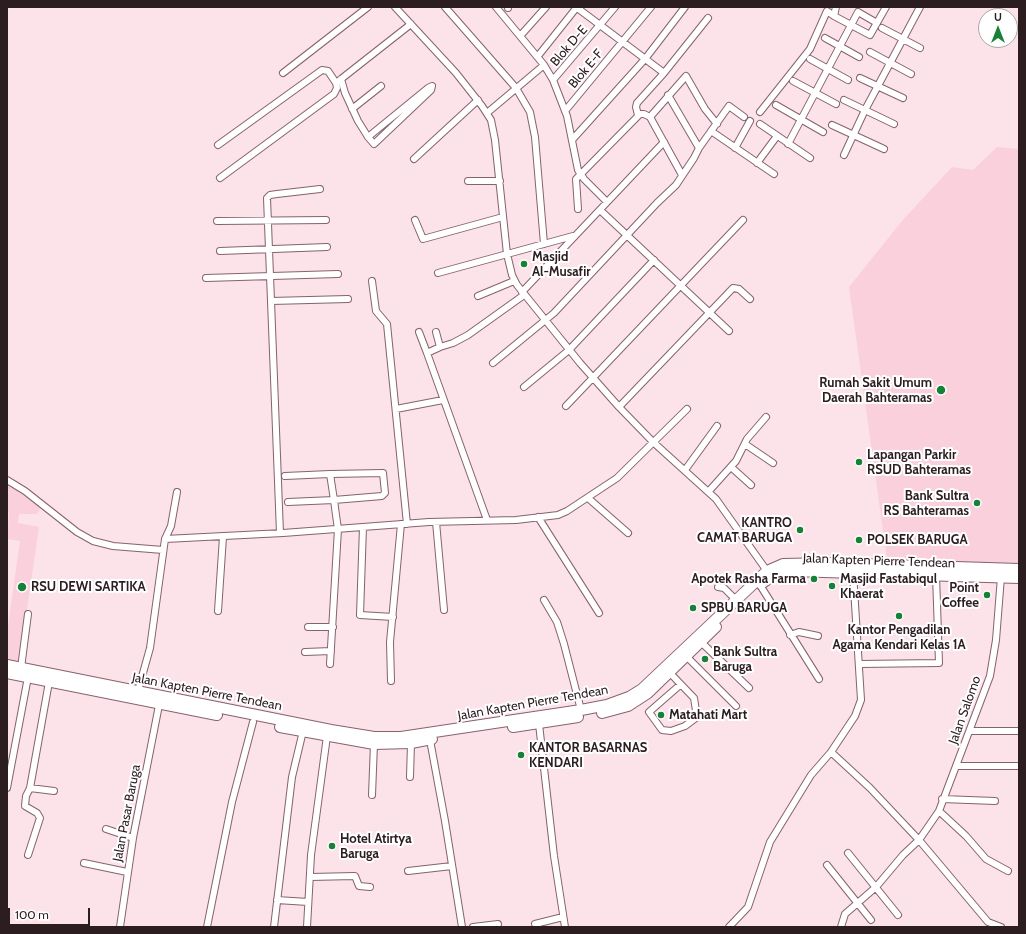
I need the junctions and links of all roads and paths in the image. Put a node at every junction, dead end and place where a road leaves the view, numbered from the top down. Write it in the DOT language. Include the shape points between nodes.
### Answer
graph roads {
  1 [pos="368,7"];
  2 [pos="445,7"];
  3 [pos="496,7"];
  4 [pos="546,7"];
  5 [pos="577,7"];
  6 [pos="615,7"];
  7 [pos="651,7"];
  8 [pos="685,7"];
  9 [pos="836,7"];
  10 [pos="886,7"];
  11 [pos="920,7"];
  12 [pos="399,8"];
  13 [pos="834,16"];
  14 [pos="708,18"];
  15 [pos="877,23"];
  16 [pos="411,24"];
  17 [pos="851,24"];
  18 [pos="600,26"];
  19 [pos="882,28"];
  20 [pos="521,35"];
  21 [pos="825,38"];
  22 [pos="903,39"];
  23 [pos="623,42"];
  24 [pos="839,46"];
  25 [pos="920,48"];
  26 [pos="870,52"];
  27 [pos="538,56"];
  28 [pos="859,57"];
  29 [pos="645,59"];
  30 [pos="810,59"];
  31 [pos="890,62"];
  32 [pos="544,64"];
  33 [pos="828,68"];
  34 [pos="283,73"];
  35 [pos="664,73"];
  36 [pos="911,74"];
  37 [pos="860,78"];
  38 [pos="553,80"];
  39 [pos="848,80"];
  40 [pos="339,81"];
  41 [pos="792,81"];
  42 [pos="381,86"];
  43 [pos="878,86"];
  44 [pos="516,88"];
  45 [pos="815,93"];
  46 [pos="668,95"];
  47 [pos="903,98"];
  48 [pos="478,100"];
  49 [pos="844,100"];
  50 [pos="836,104"];
  51 [pos="776,105"];
  52 [pos="352,109"];
  53 [pos="865,110"];
  54 [pos="565,111"];
  55 [pos="760,112"];
  56 [pos="487,113"];
  57 [pos="638,115"];
  58 [pos="744,117"];
  59 [pos="650,118"];
  60 [pos="801,119"];
  61 [pos="750,121"];
  62 [pos="717,124"];
  63 [pos="760,124"];
  64 [pos="894,124"];
  65 [pos="832,126"];
  66 [pos="711,131"];
  67 [pos="823,132"];
  68 [pos="853,135"];
  69 [pos="777,136"];
  70 [pos="368,137"];
  71 [pos="572,140"];
  72 [pos="664,142"];
  73 [pos="788,144"];
  74 [pos="218,145"];
  75 [pos="698,148"];
  76 [pos="735,148"];
  77 [pos="884,149"];
  78 [pos="844,154"];
  79 [pos="810,158"];
  80 [pos="414,159"];
  81 [pos="757,163"];
  82 [pos="580,174"];
  83 [pos="774,174"];
  84 [pos="682,175"];
  85 [pos="220,178"];
  86 [pos="468,181"];
  87 [pos="500,181"];
  88 [pos="320,189"];
  89 [pos="607,202"];
  90 [pos="578,209"];
  91 [pos="600,210"];
  92 [pos="503,217"];
  93 [pos="326,220"];
  94 [pos="415,220"];
  95 [pos="743,220"];
  96 [pos="217,221"];
  97 [pos="267,221"];
  98 [pos="627,235"];
  99 [pos="574,236"];
  100 [pos="544,244"];
  101 [pos="327,247"];
  102 [pos="268,249"];
  103 [pos="220,251"];
  104 [pos="507,254"];
  105 [pos="654,260"];
  106 [pos="438,273"];
  107 [pos="338,274"];
  108 [pos="270,277"];
  109 [pos="206,278"];
  110 [pos="514,280"];
  111 [pos="372,281"];
  112 [pos="681,286"];
  113 [pos="523,293"];
  114 [pos="478,296"];
  115 [pos="348,299"];
  116 [pos="750,299"];
  117 [pos="271,301"];
  118 [pos="710,312"];
  119 [pos="545,321"];
  120 [pos="729,331"];
  121 [pos="419,332"];
  122 [pos="436,332"];
  123 [pos="440,347"];
  124 [pos="569,350"];
  125 [pos="427,353"];
  126 [pos="493,363"];
  127 [pos="593,378"];
  128 [pos="524,387"];
  129 [pos="443,400"];
  130 [pos="566,406"];
  131 [pos="619,407"];
  132 [pos="396,409"];
  133 [pos="686,409"];
  134 [pos="766,417"];
  135 [pos="717,426"];
  136 [pos="653,442"];
  137 [pos="745,444"];
  138 [pos="773,463"];
  139 [pos="731,467"];
  140 [pos="685,470"];
  141 [pos="330,474"];
  142 [pos="285,476"];
  143 [pos="7,480"];
  144 [pos="751,485"];
  145 [pos="709,491"];
  146 [pos="177,492"];
  147 [pos="588,498"];
  148 [pos="334,500"];
  149 [pos="288,502"];
  150 [pos="538,517"];
  151 [pos="487,520"];
  152 [pos="436,522"];
  153 [pos="404,524"];
  154 [pos="363,527"];
  155 [pos="338,529"];
  156 [pos="280,533"];
  157 [pos="628,533"];
  158 [pos="223,537"];
  159 [pos="165,540"];
  160 [pos="163,550"];
  161 [pos="898,569"];
  162 [pos="1019,569"];
  163 [pos="767,571"];
  164 [pos="853,572"];
  165 [pos="936,575"];
  166 [pos="1001,577"];
  167 [pos="1019,578"];
  168 [pos="760,585"];
  169 [pos="718,587"];
  170 [pos="544,600"];
  171 [pos="736,600"];
  172 [pos="444,610"];
  173 [pos="218,611"];
  174 [pos="599,613"];
  175 [pos="28,614"];
  176 [pos="393,617"];
  177 [pos="308,627"];
  178 [pos="333,627"];
  179 [pos="708,630"];
  180 [pos="790,635"];
  181 [pos="818,636"];
  182 [pos="702,643"];
  183 [pos="331,651"];
  184 [pos="305,652"];
  185 [pos="687,656"];
  186 [pos="330,664"];
  187 [pos="859,664"];
  188 [pos="7,665"];
  189 [pos="21,668"];
  190 [pos="7,673"];
  191 [pos="670,673"];
  192 [pos="28,677"];
  193 [pos="819,679"];
  194 [pos="391,681"];
  195 [pos="49,682"];
  196 [pos="680,685"];
  197 [pos="749,688"];
  198 [pos="138,691"];
  199 [pos="160,700"];
  200 [pos="736,706"];
  201 [pos="581,710"];
  202 [pos="253,722"];
  203 [pos="538,724"];
  204 [pos="502,726"];
  205 [pos="303,731"];
  206 [pos="970,731"];
  207 [pos="1019,731"];
  208 [pos="326,736"];
  209 [pos="430,740"];
  210 [pos="411,743"];
  211 [pos="374,744"];
  212 [pos="831,752"];
  213 [pos="957,766"];
  214 [pos="1019,766"];
  215 [pos="410,777"];
  216 [pos="7,788"];
  217 [pos="30,788"];
  218 [pos="54,791"];
  219 [pos="372,795"];
  220 [pos="942,799"];
  221 [pos="995,801"];
  222 [pos="939,811"];
  223 [pos="106,830"];
  224 [pos="133,838"];
  225 [pos="919,840"];
  226 [pos="848,853"];
  227 [pos="28,855"];
  228 [pos="84,863"];
  229 [pos="827,865"];
  230 [pos="452,866"];
  231 [pos="1008,870"];
  232 [pos="408,871"];
  233 [pos="127,872"];
  234 [pos="310,877"];
  235 [pos="370,887"];
  236 [pos="876,887"];
  237 [pos="277,900"];
  238 [pos="308,902"];
  239 [pos="857,903"];
  240 [pos="898,915"];
  241 [pos="563,917"];
  242 [pos="871,920"];
  243 [pos="498,924"];
  244 [pos="535,924"];
  245 [pos="120,927"];
  246 [pos="207,927"];
  247 [pos="274,927"];
  248 [pos="307,927"];
  249 [pos="462,927"];
  250 [pos="473,927"];
  251 [pos="565,927"];
  252 [pos="729,927"];
  253 [pos="842,927"];
  254 [pos="1001,927"];
  1 -- 34 [label="street"];
  2 -- 44 [label="street"];
  3 -- 20 [label="street"];
  4 -- 20 [label="street"];
  5 -- 18 [label="street"];
  5 -- 27 [label="street"];
  6 -- 18 [label="street, Blok D-E"];
  7 -- 23 [label="street, Blok E-F"];
  8 -- 29 [label="street"];
  9 -- 13 [label="street"];
  10 -- 15 [label="street"];
  11 -- 22 [label="street"];
  12 -- 16 [label="street"];
  13 -- 17 [label="street"];
  13 -- 55 [label="street" via="827,11 810,49"];
  14 -- 35 [label="street"];
  15 -- 17 [label="street" via="870,35"];
  15 -- 17 [label="street" via="858,12"];
  16 -- 40 [label="street"];
  16 -- 48 [label="street"];
  17 -- 24 [label="street"];
  18 -- 23 [label="street"];
  18 -- 38 [label="street, Blok D-E"];
  19 -- 22 [label="street"];
  20 -- 27 [label="street"];
  21 -- 24 [label="street"];
  22 -- 25 [label="street"];
  22 -- 31 [label="street"];
  23 -- 29 [label="street"];
  23 -- 54 [label="street, Blok E-F"];
  24 -- 28 [label="street"];
  24 -- 33 [label="street"];
  26 -- 31 [label="street"];
  27 -- 32 [label="street"];
  29 -- 35 [label="street"];
  29 -- 71 [label="street"];
  30 -- 33 [label="street"];
  31 -- 36 [label="street"];
  31 -- 43 [label="street"];
  32 -- 38 [label="street"];
  32 -- 44 [label="street"];
  33 -- 39 [label="street"];
  33 -- 45 [label="street"];
  35 -- 57 [label="street" via="637,102"];
  37 -- 43 [label="street"];
  38 -- 54 [label="street"];
  40 -- 52 [label="street"];
  40 -- 74 [label="street" via="328,71 322,70"];
  40 -- 85 [label="street" via="334,94"];
  41 -- 45 [label="street"];
  42 -- 52 [label="street"];
  43 -- 47 [label="street"];
  43 -- 53 [label="street"];
  44 -- 56 [label="street"];
  44 -- 100 [label="street" via="526,104 533,123"];
  45 -- 50 [label="street"];
  45 -- 60 [label="street"];
  46 -- 59 [label="street"];
  46 -- 62 [label="street" via="686,76 705,110"];
  46 -- 75 [label="street"];
  48 -- 56 [label="street"];
  48 -- 80 [label="street"];
  49 -- 53 [label="street"];
  51 -- 60 [label="street"];
  52 -- 70 [label="street"];
  53 -- 64 [label="street"];
  53 -- 68 [label="street"];
  54 -- 71 [label="street"];
  56 -- 87 [label="street" via="494,132"];
  57 -- 59 [label="street" via="644,114"];
  57 -- 82 [label="street"];
  58 -- 62 [label="street" via="730,106"];
  59 -- 72 [label="street"];
  60 -- 67 [label="street"];
  60 -- 73 [label="street"];
  61 -- 76 [label="street"];
  62 -- 66 [label="street"];
  63 -- 69 [label="street"];
  65 -- 68 [label="street"];
  66 -- 75 [label="street"];
  66 -- 76 [label="street"];
  68 -- 77 [label="street"];
  68 -- 78 [label="street"];
  69 -- 73 [label="street"];
  69 -- 81 [label="street"];
  70 -- 70 [label="street" via="374,144 431,90 432,86"];
  71 -- 82 [label="street"];
  72 -- 84 [label="street"];
  72 -- 89 [label="street"];
  73 -- 79 [label="street"];
  75 -- 84 [label="street"];
  76 -- 81 [label="street"];
  81 -- 83 [label="street"];
  82 -- 89 [label="street"];
  82 -- 90 [label="street" via="575,181"];
  84 -- 98 [label="street" via="676,185"];
  86 -- 87 [label="street"];
  87 -- 92 [label="street"];
  88 -- 97 [label="street" via="270,195 267,198"];
  89 -- 91 [label="street"];
  91 -- 98 [label="street"];
  91 -- 99 [label="street"];
  92 -- 94 [label="street" via="423,239"];
  92 -- 104 [label="street"];
  93 -- 97 [label="street"];
  95 -- 112 [label="street"];
  96 -- 97 [label="street"];
  97 -- 102 [label="street"];
  98 -- 105 [label="street"];
  98 -- 119 [label="street"];
  99 -- 100 [label="street"];
  99 -- 113 [label="street"];
  100 -- 104 [label="street"];
  101 -- 102 [label="street"];
  102 -- 103 [label="street"];
  102 -- 108 [label="street"];
  104 -- 106 [label="street"];
  104 -- 110 [label="street"];
  105 -- 112 [label="street"];
  105 -- 124 [label="street"];
  107 -- 108 [label="street"];
  108 -- 109 [label="street"];
  108 -- 117 [label="street"];
  110 -- 113 [label="street"];
  110 -- 114 [label="street"];
  111 -- 132 [label="street" via="376,311 387,324"];
  112 -- 118 [label="street"];
  112 -- 127 [label="street"];
  113 -- 119 [label="street"];
  113 -- 123 [label="street" via="468,335"];
  115 -- 117 [label="street"];
  116 -- 118 [label="street" via="739,289 733,288"];
  117 -- 156 [label="street"];
  118 -- 120 [label="street"];
  118 -- 131 [label="street"];
  119 -- 124 [label="street"];
  119 -- 126 [label="street"];
  121 -- 125 [label="street"];
  122 -- 123 [label="street"];
  123 -- 125 [label="street"];
  124 -- 127 [label="street"];
  124 -- 128 [label="street"];
  125 -- 129 [label="street"];
  127 -- 130 [label="street"];
  127 -- 131 [label="street"];
  129 -- 132 [label="street"];
  129 -- 151 [label="street"];
  131 -- 136 [label="street"];
  132 -- 153 [label="street"];
  133 -- 136 [label="street"];
  134 -- 137 [label="street"];
  135 -- 140 [label="street"];
  136 -- 140 [label="street"];
  136 -- 147 [label="street" via="617,478"];
  137 -- 138 [label="street"];
  137 -- 139 [label="street"];
  139 -- 144 [label="street"];
  139 -- 145 [label="street"];
  140 -- 145 [label="street"];
  141 -- 142 [label="street"];
  141 -- 148 [label="street"];
  141 -- 148 [label="street" via="382,472 384,475 385,493 382,496"];
  143 -- 160 [label="street" via="93,541 112,546"];
  145 -- 163 [label="street"];
  146 -- 159 [label="street" via="171,526"];
  147 -- 150 [label="street" via="562,514"];
  147 -- 157 [label="street"];
  148 -- 149 [label="street"];
  148 -- 155 [label="street"];
  150 -- 151 [label="street"];
  150 -- 174 [label="street"];
  151 -- 152 [label="street"];
  152 -- 153 [label="street"];
  152 -- 172 [label="street"];
  153 -- 154 [label="street"];
  153 -- 176 [label="street"];
  154 -- 155 [label="street"];
  154 -- 176 [label="street" via="360,615"];
  155 -- 156 [label="street"];
  155 -- 178 [label="street"];
  156 -- 158 [label="street"];
  158 -- 159 [label="street"];
  158 -- 173 [label="street"];
  159 -- 160 [label="street"];
  160 -- 198 [label="street" via="150,648"];
  161 -- 162 [label="highway, Jalan Kapten Pierre Tendean"];
  161 -- 163 [label="highway, Jalan Kapten Pierre Tendean" via="783,564"];
  161 -- 164 [label="highway, Jalan Kapten Pierre Tendean"];
  161 -- 165 [label="highway, Jalan Kapten Pierre Tendean"];
  163 -- 171 [label="highway, Jalan Kapten Pierre Tendean"];
  164 -- 168 [label="highway, Jalan Kapten Pierre Tendean" via="791,571 771,577"];
  164 -- 187 [label="street"];
  165 -- 166 [label="highway, Jalan Kapten Pierre Tendean"];
  165 -- 187 [label="street" via="939,663"];
  166 -- 167 [label="highway, Jalan Kapten Pierre Tendean"];
  166 -- 206 [label="street, Jalan Salomo" via="992,665"];
  168 -- 179 [label="highway, Jalan Kapten Pierre Tendean"];
  168 -- 180 [label="street"];
  169 -- 171 [label="street" via="724,588"];
  170 -- 201 [label="street" via="564,644"];
  171 -- 179 [label="highway, Jalan Kapten Pierre Tendean"];
  175 -- 189 [label="street"];
  176 -- 194 [label="street" via="390,642"];
  177 -- 178 [label="street"];
  178 -- 183 [label="street"];
  179 -- 182 [label="highway, Jalan Kapten Pierre Tendean"];
  179 -- 201 [label="highway, Jalan Kapten Pierre Tendean" via="642,689 617,702"];
  180 -- 181 [label="street" via="799,632"];
  180 -- 193 [label="street"];
  182 -- 185 [label="highway, Jalan Kapten Pierre Tendean"];
  182 -- 197 [label="street"];
  183 -- 184 [label="street"];
  183 -- 186 [label="street"];
  185 -- 191 [label="highway, Jalan Kapten Pierre Tendean"];
  185 -- 200 [label="street"];
  187 -- 212 [label="street" via="861,700 855,716"];
  188 -- 189 [label="highway, Jalan Kapten Pierre Tendean"];
  189 -- 198 [label="highway, Jalan Kapten Pierre Tendean"];
  190 -- 192 [label="highway, Jalan Kapten Pierre Tendean"];
  191 -- 196 [label="street"];
  191 -- 203 [label="highway, Jalan Kapten Pierre Tendean" via="648,693 628,706"];
  192 -- 195 [label="highway, Jalan Kapten Pierre Tendean"];
  192 -- 216 [label="street"];
  195 -- 199 [label="highway, Jalan Kapten Pierre Tendean"];
  195 -- 217 [label="street"];
  196 -- 196 [label="street" via="650,712 662,730 671,731 697,717 695,700"];
  198 -- 199 [label="highway, Jalan Kapten Pierre Tendean"];
  199 -- 202 [label="highway, Jalan Kapten Pierre Tendean"];
  199 -- 204 [label="highway, Jalan Kapten Pierre Tendean" via="374,736 401,737"];
  199 -- 224 [label="street, Jalan Pasar Baruga"];
  201 -- 204 [label="highway, Jalan Kapten Pierre Tendean"];
  202 -- 205 [label="highway, Jalan Kapten Pierre Tendean"];
  202 -- 246 [label="street" via="232,802"];
  203 -- 204 [label="highway, Jalan Kapten Pierre Tendean"];
  203 -- 241 [label="street"];
  204 -- 209 [label="highway, Jalan Kapten Pierre Tendean"];
  205 -- 208 [label="highway, Jalan Kapten Pierre Tendean"];
  205 -- 237 [label="street" via="292,777"];
  206 -- 207 [label="street"];
  206 -- 213 [label="street, Jalan Salomo"];
  208 -- 211 [label="highway, Jalan Kapten Pierre Tendean"];
  208 -- 234 [label="street"];
  209 -- 210 [label="highway, Jalan Kapten Pierre Tendean"];
  209 -- 230 [label="street"];
  210 -- 211 [label="highway, Jalan Kapten Pierre Tendean"];
  210 -- 215 [label="street"];
  211 -- 219 [label="street"];
  212 -- 225 [label="street" via="870,788"];
  212 -- 252 [label="street" via="811,775 770,842 748,907"];
  213 -- 214 [label="street"];
  213 -- 220 [label="street, Jalan Salomo"];
  217 -- 218 [label="street"];
  217 -- 227 [label="street" via="25,806 37,813 40,818"];
  220 -- 221 [label="street"];
  220 -- 222 [label="street, Jalan Salomo"];
  222 -- 225 [label="street, Jalan Salomo"];
  222 -- 231 [label="street" via="986,859"];
  223 -- 224 [label="street"];
  224 -- 233 [label="street, Jalan Pasar Baruga"];
  225 -- 236 [label="street, Jalan Salomo"];
  225 -- 254 [label="street" via="988,922"];
  226 -- 236 [label="street"];
  228 -- 233 [label="street"];
  229 -- 239 [label="street"];
  230 -- 232 [label="street"];
  230 -- 249 [label="street"];
  233 -- 245 [label="street, Jalan Pasar Baruga"];
  234 -- 235 [label="street" via="355,876 359,886"];
  234 -- 238 [label="street"];
  236 -- 239 [label="street, Jalan Salomo"];
  236 -- 240 [label="street"];
  237 -- 238 [label="street"];
  237 -- 247 [label="street"];
  238 -- 248 [label="street"];
  239 -- 242 [label="street"];
  239 -- 253 [label="street, Jalan Salomo" via="845,914"];
  241 -- 244 [label="street"];
  241 -- 251 [label="street"];
  243 -- 250 [label="street"];
}
